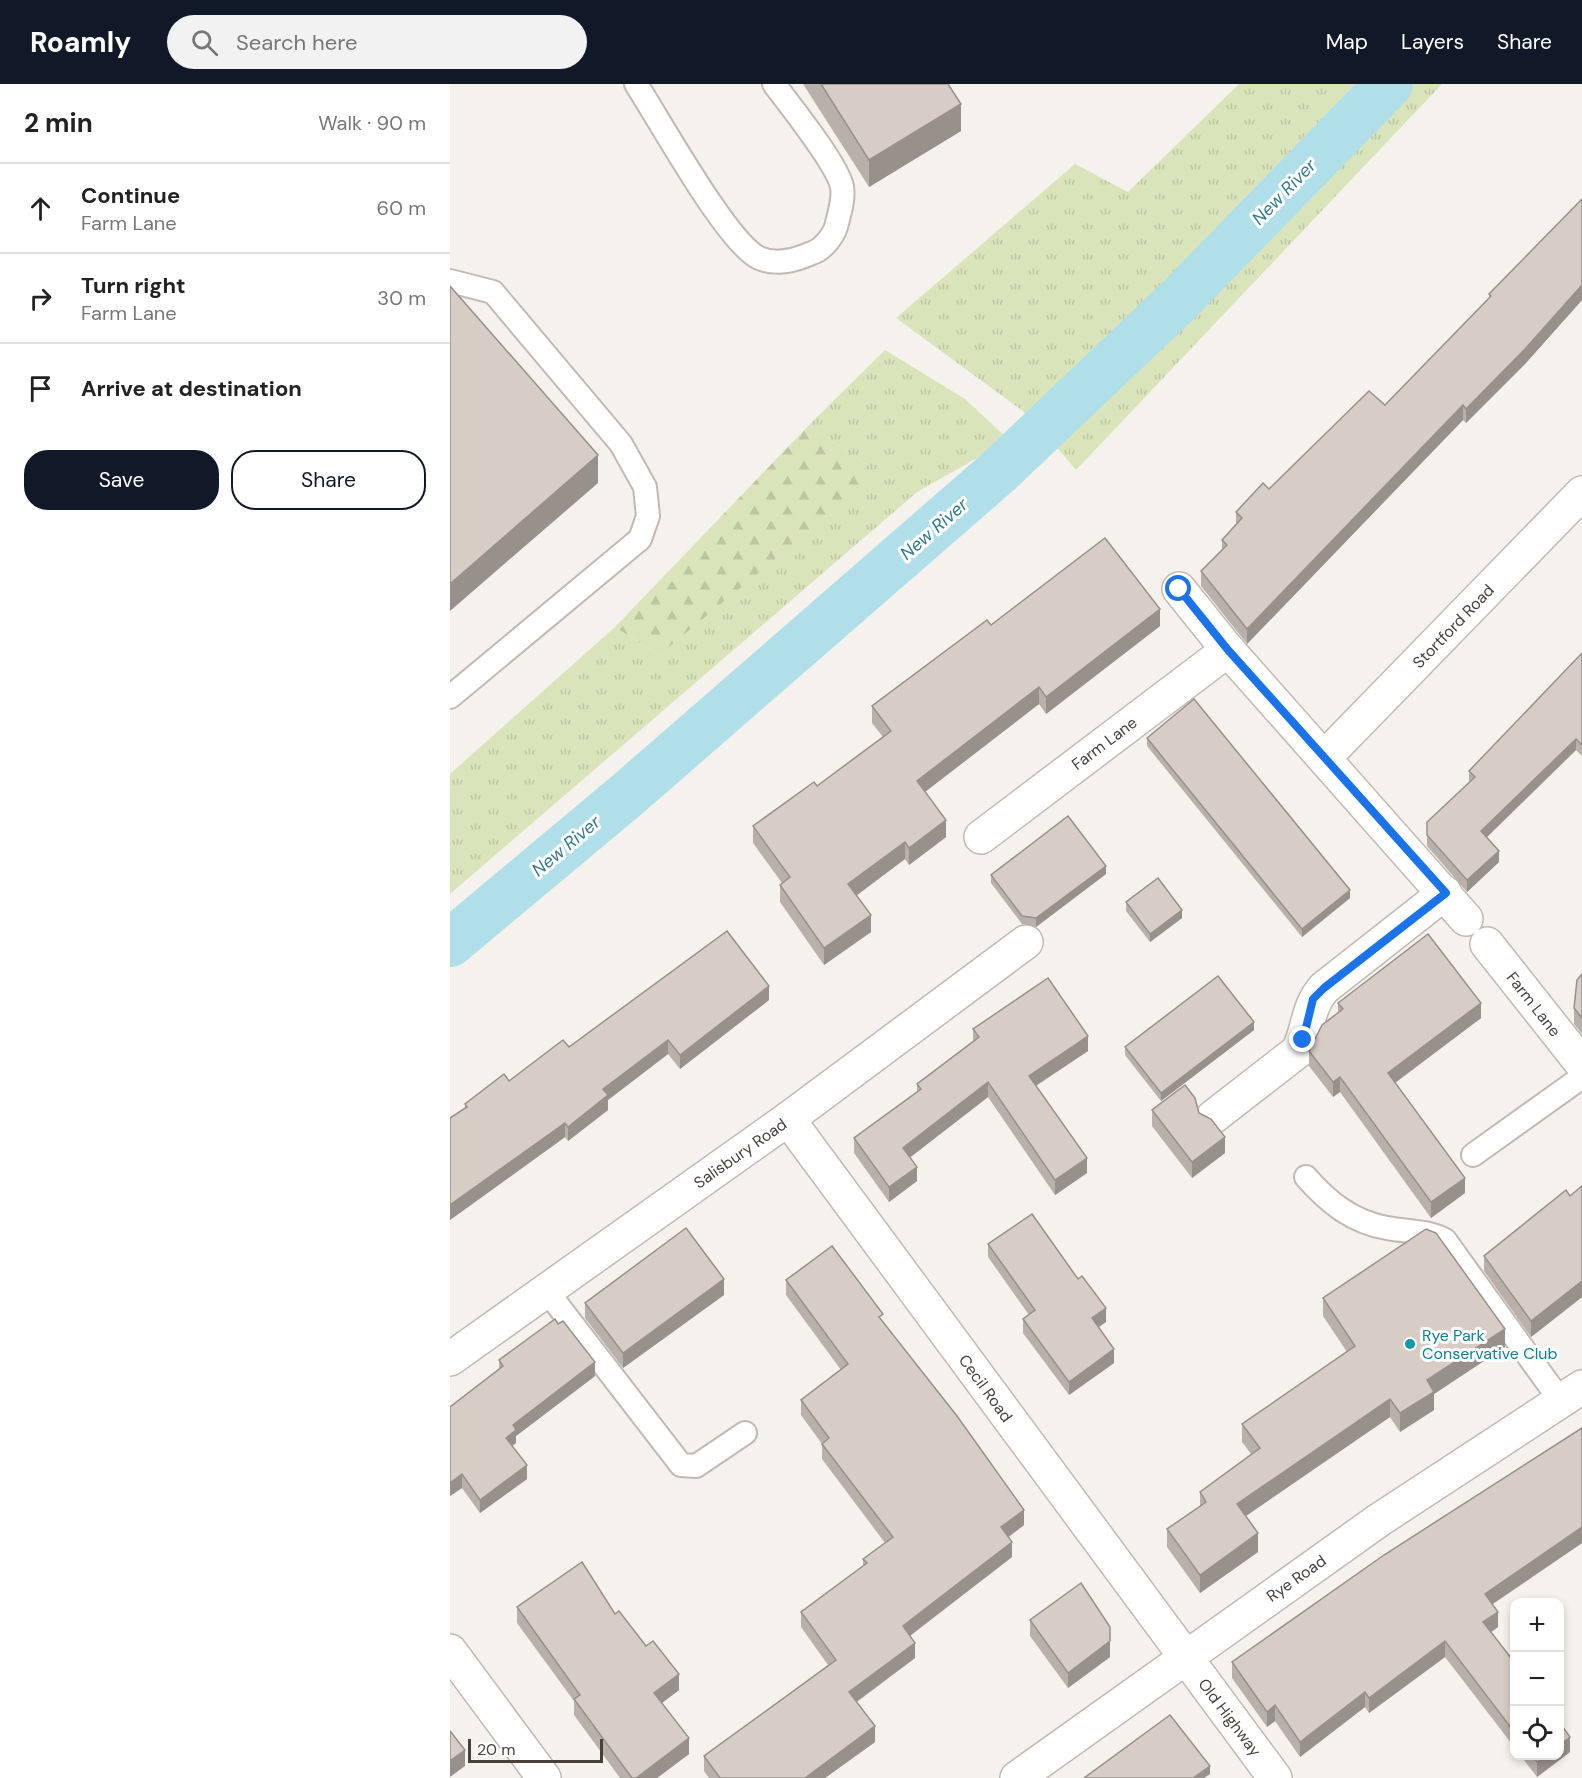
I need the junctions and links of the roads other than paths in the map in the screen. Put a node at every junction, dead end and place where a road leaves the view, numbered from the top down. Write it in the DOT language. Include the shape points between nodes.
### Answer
graph roads {
  1 [pos="636,84"];
  2 [pos="774,84"];
  3 [pos="450,281"];
  4 [pos="1582,493"];
  5 [pos="1179,589"];
  6 [pos="1228,650"];
  7 [pos="450,697"];
  8 [pos="1324,758"];
  9 [pos="981,837"];
  10 [pos="1446,893"];
  11 [pos="1466,919"];
  12 [pos="1026,942"];
  13 [pos="1487,944"];
  14 [pos="1582,1064"];
  15 [pos="1582,1077"];
  16 [pos="1213,1117"];
  17 [pos="788,1119"];
  18 [pos="1473,1155"];
  19 [pos="1306,1177"];
  20 [pos="546,1290"];
  21 [pos="450,1359"];
  22 [pos="1571,1393"];
  23 [pos="746,1433"];
  24 [pos="450,1651"];
  25 [pos="1185,1656"];
  26 [pos="543,1778"];
  27 [pos="1017,1778"];
  28 [pos="1275,1778"];
  1 -- 2 [label="lane" via="710,202 744,245 759,258 778,262 818,251 835,231 842,186 824,153"];
  3 -- 7 [label="lane" via="493,292 614,435 645,487 648,516 640,538"];
  4 -- 8 [label="street, Stortford Road"];
  5 -- 6 [label="street"];
  6 -- 8 [label="street"];
  6 -- 9 [label="street, Farm Lane"];
  8 -- 10 [label="street"];
  10 -- 11 [label="street"];
  10 -- 16 [label="street" via="1324,988 1313,999 1298,1051"];
  12 -- 17 [label="street, Salisbury Road"];
  13 -- 14 [label="street, Farm Lane"];
  15 -- 18 [label="lane"];
  17 -- 20 [label="street, Salisbury Road"];
  17 -- 25 [label="street, Cecil Road"];
  19 -- 22 [label="lane" via="1344,1212 1367,1223 1433,1233 1445,1240"];
  20 -- 21 [label="street, Salisbury Road"];
  20 -- 23 [label="lane" via="681,1465 696,1466"];
  22 -- 25 [label="street, Rye Road" via="1379,1520"];
  24 -- 26 [label="street"];
  25 -- 27 [label="street, Rye Road"];
  25 -- 28 [label="street, Old Highway"];
}
